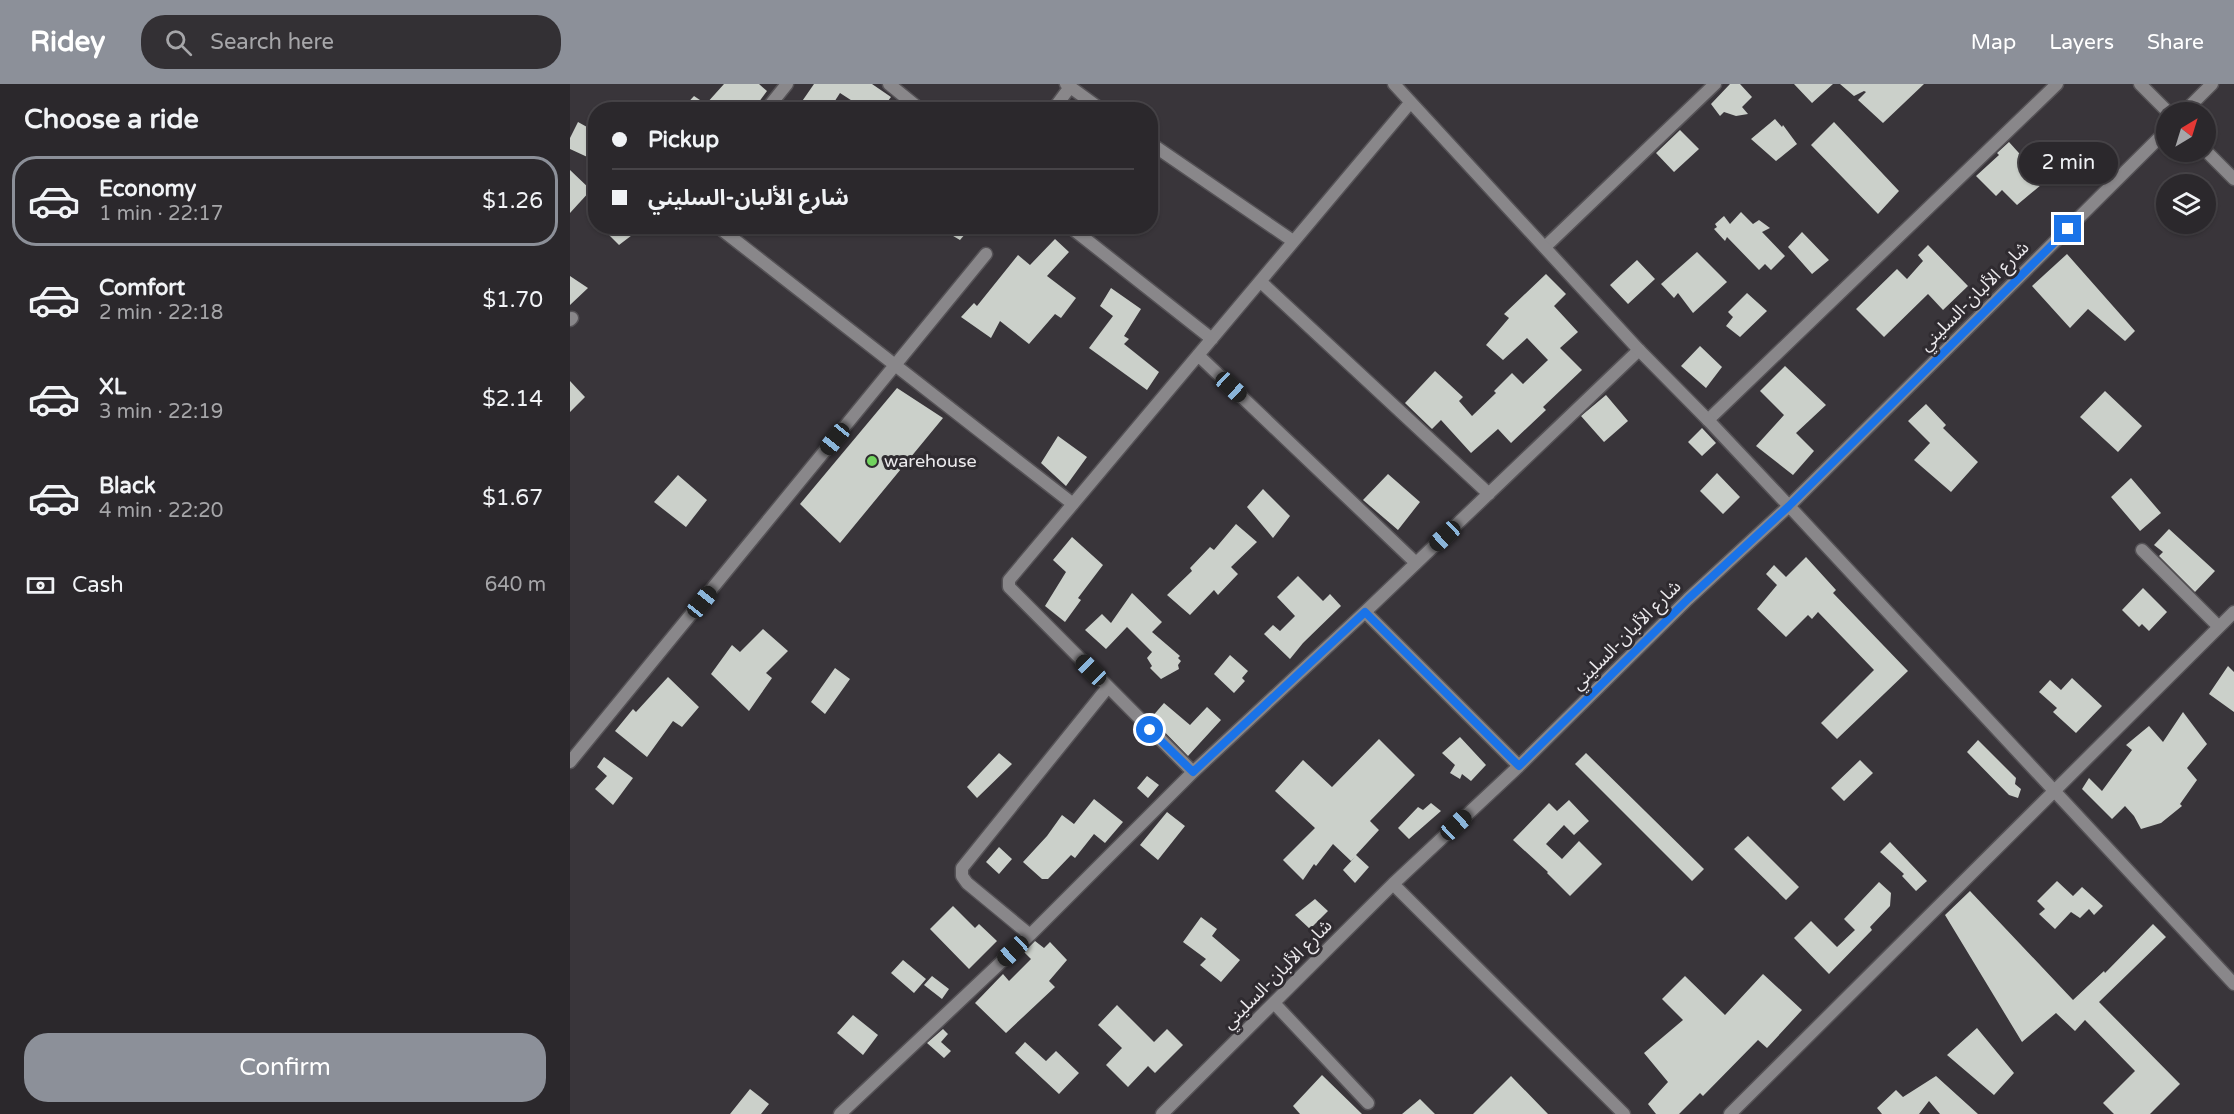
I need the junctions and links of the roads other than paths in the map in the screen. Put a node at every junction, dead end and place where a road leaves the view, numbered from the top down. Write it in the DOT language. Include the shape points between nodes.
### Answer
graph roads {
  1 [pos="787,84"];
  2 [pos="889,84"];
  3 [pos="1394,84"];
  4 [pos="1715,84"];
  5 [pos="2057,84"];
  6 [pos="2140,84"];
  7 [pos="2212,84"];
  8 [pos="1068,86"];
  9 [pos="772,102"];
  10 [pos="911,102"];
  11 [pos="1058,102"];
  12 [pos="1091,102"];
  13 [pos="2158,102"];
  14 [pos="2194,102"];
  15 [pos="1410,103"];
  16 [pos="2156,141"];
  17 [pos="1158,148"];
  18 [pos="2216,161"];
  19 [pos="2234,179"];
  20 [pos="727,234"];
  21 [pos="1080,234"];
  22 [pos="1293,241"];
  23 [pos="1545,246"];
  24 [pos="986,254"];
  25 [pos="1261,282"];
  26 [pos="1212,339"];
  27 [pos="1639,350"];
  28 [pos="1198,355"];
  29 [pos="894,367"];
  30 [pos="1708,420"];
  31 [pos="1489,494"];
  32 [pos="1073,504"];
  33 [pos="1789,506"];
  34 [pos="2142,550"];
  35 [pos="1416,563"];
  36 [pos="1365,612"];
  37 [pos="2234,612"];
  38 [pos="2218,627"];
  39 [pos="1108,687"];
  40 [pos="570,762"];
  41 [pos="1519,766"];
  42 [pos="1193,772"];
  43 [pos="2054,790"];
  44 [pos="1393,884"];
  45 [pos="1030,935"];
  46 [pos="2234,984"];
  47 [pos="1274,1003"];
  48 [pos="1368,1103"];
  49 [pos="840,1114"];
  50 [pos="1162,1114"];
  51 [pos="1624,1114"];
  52 [pos="1730,1114"];
  1 -- 9 [label="street"];
  2 -- 10 [label="street"];
  3 -- 15 [label="street"];
  4 -- 23 [label="street"];
  5 -- 30 [label="street"];
  6 -- 13 [label="street"];
  7 -- 14 [label="street"];
  8 -- 11 [label="street"];
  8 -- 12 [label="street"];
  15 -- 22 [label="street"];
  15 -- 23 [label="street"];
  16 -- 33 [label="street, شارع الألبان-السليني"];
  17 -- 22 [label="street"];
  18 -- 19 [label="street"];
  20 -- 29 [label="street"];
  21 -- 26 [label="street"];
  22 -- 25 [label="street"];
  23 -- 27 [label="street"];
  24 -- 29 [label="street"];
  25 -- 26 [label="street"];
  25 -- 31 [label="street"];
  26 -- 28 [label="street"];
  27 -- 30 [label="street"];
  27 -- 31 [label="street"];
  28 -- 32 [label="street"];
  28 -- 35 [label="street"];
  29 -- 32 [label="street"];
  29 -- 40 [label="street"];
  30 -- 33 [label="street"];
  31 -- 35 [label="street"];
  32 -- 39 [label="street" via="1008,584"];
  33 -- 41 [label="street, شارع الألبان-السليني" via="1688,599"];
  33 -- 43 [label="street"];
  34 -- 38 [label="street"];
  35 -- 36 [label="street"];
  36 -- 41 [label="street"];
  36 -- 42 [label="street"];
  37 -- 38 [label="street"];
  38 -- 43 [label="street"];
  39 -- 42 [label="street"];
  39 -- 45 [label="street" via="962,868 967,883"];
  41 -- 44 [label="street, شارع الألبان-السليني"];
  42 -- 45 [label="street"];
  43 -- 46 [label="street"];
  43 -- 52 [label="street"];
  44 -- 47 [label="street, شارع الألبان-السليني"];
  44 -- 51 [label="street"];
  45 -- 49 [label="street"];
  47 -- 48 [label="street"];
  47 -- 50 [label="street, شارع الألبان-السليني"];
}
